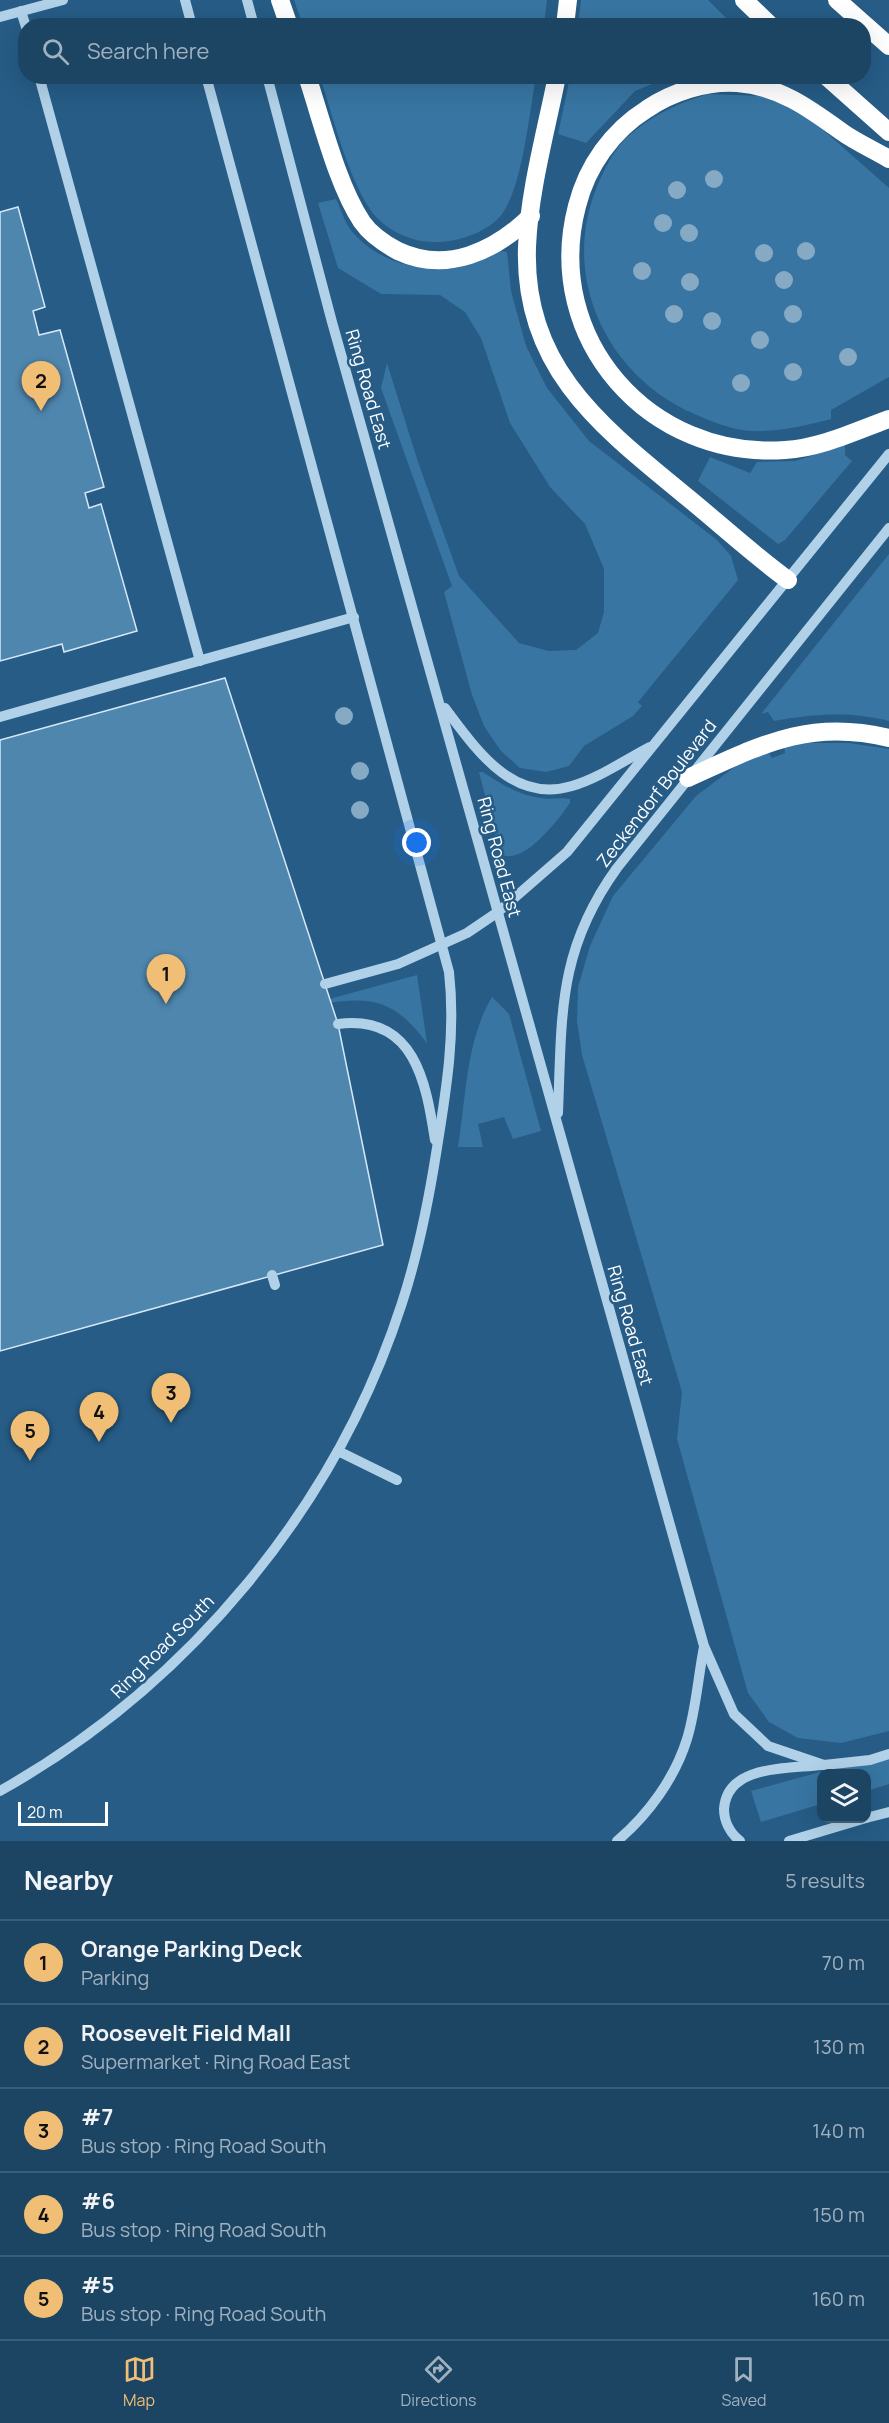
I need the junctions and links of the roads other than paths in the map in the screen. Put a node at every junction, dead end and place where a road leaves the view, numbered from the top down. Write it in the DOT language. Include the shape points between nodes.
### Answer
graph roads {
  1 [pos="63,0"];
  2 [pos="184,0"];
  3 [pos="247,0"];
  4 [pos="280,0"];
  5 [pos="568,0"];
  6 [pos="744,0"];
  7 [pos="837,0"];
  8 [pos="21,11"];
  9 [pos="0,17"];
  10 [pos="23,18"];
  11 [pos="190,18"];
  12 [pos="252,18"];
  13 [pos="286,18"];
  14 [pos="567,18"];
  15 [pos="763,18"];
  16 [pos="857,18"];
  17 [pos="871,30"];
  18 [pos="889,46"];
  19 [pos="41,84"];
  20 [pos="208,84"];
  21 [pos="269,84"];
  22 [pos="310,84"];
  23 [pos="556,84"];
  24 [pos="726,84"];
  25 [pos="741,84"];
  26 [pos="835,84"];
  27 [pos="889,132"];
  28 [pos="889,159"];
  29 [pos="531,216"];
  30 [pos="889,419"];
  31 [pos="889,454"];
  32 [pos="889,528"];
  33 [pos="788,580"];
  34 [pos="354,618"];
  35 [pos="200,661"];
  36 [pos="441,702"];
  37 [pos="0,717"];
  38 [pos="889,738"];
  39 [pos="656,745"];
  40 [pos="688,778"];
  41 [pos="498,912"];
  42 [pos="443,946"];
  43 [pos="326,984"];
  44 [pos="338,1024"];
  45 [pos="558,1124"];
  46 [pos="436,1150"];
  47 [pos="338,1451"];
  48 [pos="397,1480"];
  49 [pos="704,1646"];
  50 [pos="889,1754"];
  51 [pos="824,1765"];
  52 [pos="0,1791"];
  53 [pos="889,1812"];
  54 [pos="871,1817"];
  55 [pos="849,1823"];
  56 [pos="616,1841"];
  57 [pos="740,1841"];
  58 [pos="789,1841"];
  1 -- 8 [label="street"];
  2 -- 11 [label="street"];
  3 -- 12 [label="street"];
  4 -- 13 [label="highway"];
  5 -- 14 [label="highway"];
  6 -- 15 [label="highway"];
  7 -- 16 [label="highway"];
  8 -- 9 [label="street"];
  8 -- 10 [label="street"];
  17 -- 18 [label="highway"];
  19 -- 35 [label="street"];
  20 -- 34 [label="street"];
  21 -- 36 [label="street, Ring Road East" via="332,322"];
  22 -- 29 [label="highway" via="348,197 363,224 389,246 416,258 462,258 503,239"];
  23 -- 29 [label="highway"];
  24 -- 30 [label="highway" via="675,93 646,109 621,129 594,162 579,198 570,242 575,301 601,361 631,397 668,424 727,447 788,450"];
  25 -- 28 [label="highway" via="777,92 812,108 843,133"];
  26 -- 27 [label="highway"];
  29 -- 33 [label="highway" via="527,247 532,304 542,338 566,384 605,429"];
  31 -- 33 [label="street, Zeckendorf Boulevard"];
  32 -- 40 [label="street, Zeckendorf Boulevard"];
  33 -- 39 [label="street, Zeckendorf Boulevard"];
  34 -- 35 [label="street"];
  34 -- 42 [label="street"];
  35 -- 37 [label="street"];
  36 -- 39 [label="street" via="488,763 522,785 536,789 574,786"];
  36 -- 41 [label="street, Ring Road East"];
  38 -- 40 [label="highway" via="841,731 788,736"];
  39 -- 41 [label="street, Zeckendorf Boulevard" via="582,837"];
  40 -- 45 [label="street, Zeckendorf Boulevard" via="603,887 581,928 562,1011"];
  41 -- 42 [label="street, Zeckendorf Boulevard"];
  41 -- 45 [label="street, Ring Road East"];
  42 -- 43 [label="street, Zeckendorf Boulevard" via="398,964"];
  42 -- 46 [label="street" via="453,1026"];
  44 -- 46 [label="street" via="378,1028 413,1056 428,1097"];
  45 -- 49 [label="street, Ring Road East"];
  46 -- 47 [label="street" via="423,1227 403,1302 372,1382"];
  47 -- 48 [label="street"];
  47 -- 52 [label="street, Ring Road South" via="315,1490 238,1593 146,1689 70,1748"];
  49 -- 51 [label="street, Ring Road East" via="734,1714 768,1746"];
  49 -- 56 [label="street" via="688,1737 677,1764 640,1821"];
  50 -- 51 [label="street"];
  51 -- 57 [label="street" via="756,1773 736,1783 725,1801 724,1811 730,1829"];
  53 -- 54 [label="street"];
  55 -- 58 [label="street"];
}
